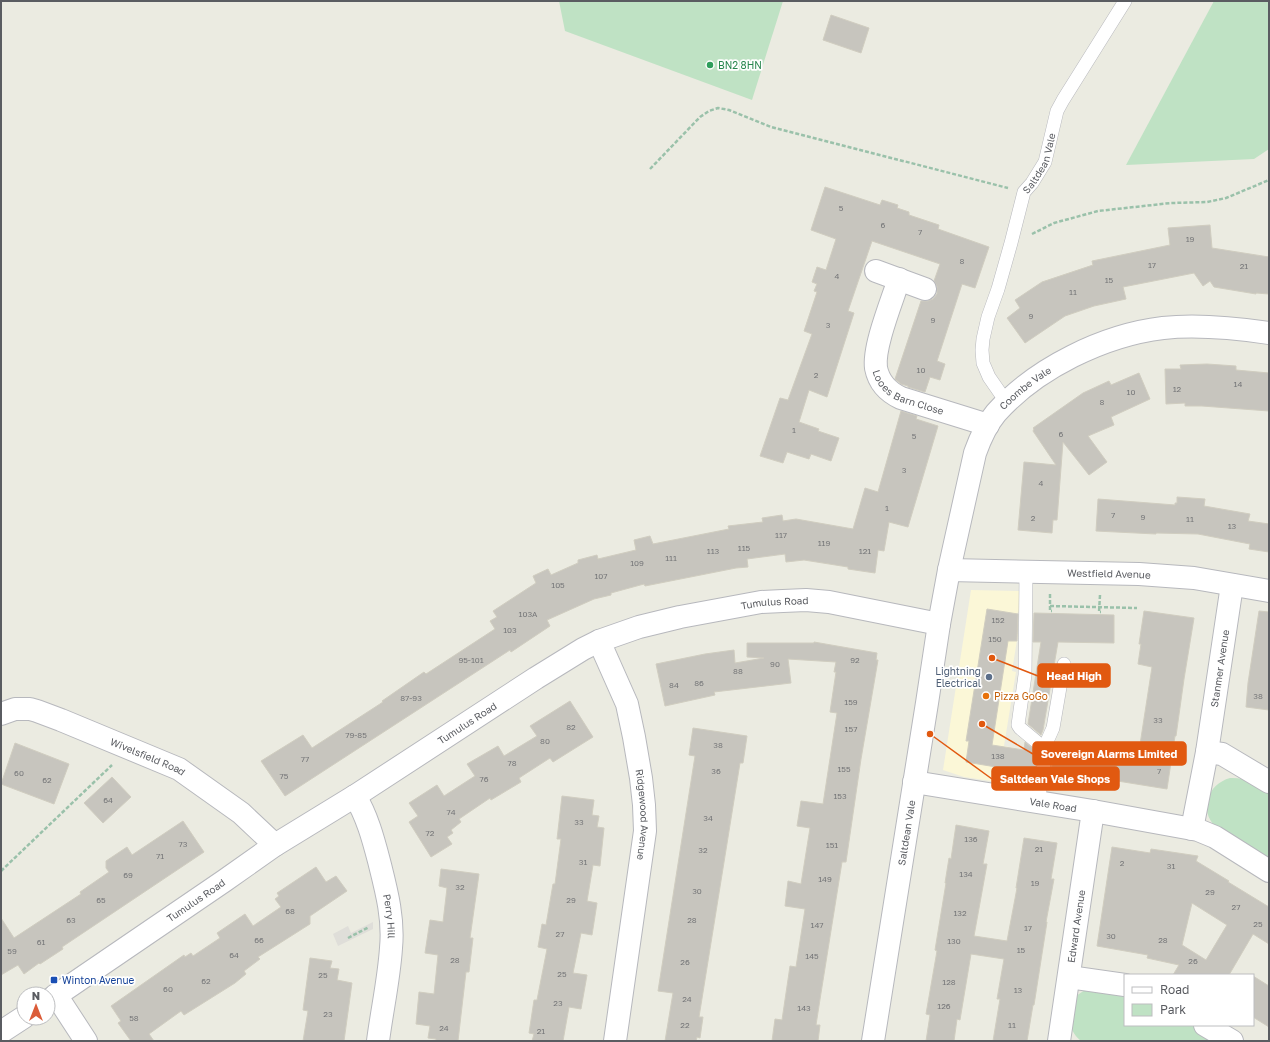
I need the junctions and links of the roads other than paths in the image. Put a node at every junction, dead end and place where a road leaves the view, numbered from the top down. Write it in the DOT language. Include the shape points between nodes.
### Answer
graph roads {
  1 [pos="1125,1"];
  2 [pos="876,271"];
  3 [pos="899,279"];
  4 [pos="925,289"];
  5 [pos="1269,333"];
  6 [pos="1007,403"];
  7 [pos="988,425"];
  8 [pos="949,570"];
  9 [pos="1026,572"];
  10 [pos="1232,585"];
  11 [pos="1269,591"];
  12 [pos="939,624"];
  13 [pos="599,641"];
  14 [pos="1064,664"];
  15 [pos="1,714"];
  16 [pos="1044,748"];
  17 [pos="1207,752"];
  18 [pos="914,782"];
  19 [pos="1269,782"];
  20 [pos="355,796"];
  21 [pos="1038,803"];
  22 [pos="1093,811"];
  23 [pos="1192,829"];
  24 [pos="276,845"];
  25 [pos="1269,871"];
  26 [pos="1068,977"];
  27 [pos="1124,985"];
  28 [pos="56,995"];
  29 [pos="56,1003"];
  30 [pos="16,1022"];
  31 [pos="1207,1026"];
  32 [pos="1,1032"];
  33 [pos="86,1041"];
  34 [pos="378,1041"];
  35 [pos="615,1041"];
  36 [pos="873,1041"];
  37 [pos="1059,1041"];
  38 [pos="1232,1041"];
  1 -- 6 [label="lane, Saltdean Vale" via="1062,100 1045,162 1024,192 988,317 982,350 983,363 989,377"];
  2 -- 3 [label="street"];
  3 -- 4 [label="street"];
  3 -- 7 [label="street, Looes Barn Close" via="877,353 876,368 880,380 889,391 900,398"];
  5 -- 6 [label="street, Coombe Vale" via="1230,328 1185,327 1130,334 1092,347 1065,360 1034,380"];
  6 -- 7 [label="street, Coombe Vale"];
  7 -- 8 [label="street, Coombe Vale" via="975,453"];
  8 -- 9 [label="street, Westfield Avenue"];
  8 -- 12 [label="street, Coombe Vale"];
  9 -- 10 [label="street, Westfield Avenue" via="1139,574 1194,578"];
  9 -- 16 [label="lane" via="1025,675 1018,725"];
  10 -- 11 [label="street, Westfield Avenue"];
  10 -- 17 [label="street, Stanmer Avenue"];
  12 -- 13 [label="street, Tumulus Road" via="829,602 761,602 680,617 639,627"];
  12 -- 18 [label="street, Saltdean Vale"];
  13 -- 20 [label="street, Tumulus Road" via="530,682"];
  13 -- 35 [label="street, Ridgewood Avenue" via="627,704 644,805 645,831"];
  14 -- 16 [label="lane" via="1053,728"];
  15 -- 24 [label="street, Wivelsfield Road" via="15,709 37,711 179,770 241,813"];
  16 -- 21 [label="lane" via="1046,752"];
  17 -- 19 [label="street" via="1222,754"];
  17 -- 23 [label="street, Stanmer Avenue"];
  18 -- 21 [label="street, Vale Road"];
  18 -- 36 [label="street, Saltdean Vale"];
  20 -- 24 [label="street, Tumulus Road"];
  20 -- 34 [label="street, Perry Hill" via="371,832 385,884 390,916 391,947"];
  21 -- 22 [label="street, Vale Road"];
  22 -- 23 [label="street, Vale Road"];
  22 -- 26 [label="street, Edward Avenue"];
  23 -- 25 [label="street" via="1215,837"];
  24 -- 28 [label="street, Tumulus Road"];
  26 -- 27 [label="street"];
  26 -- 37 [label="street, Edward Avenue"];
  29 -- 33 [label="street"];
  30 -- 32 [label="street"];
  31 -- 38 [label="street"];
}
